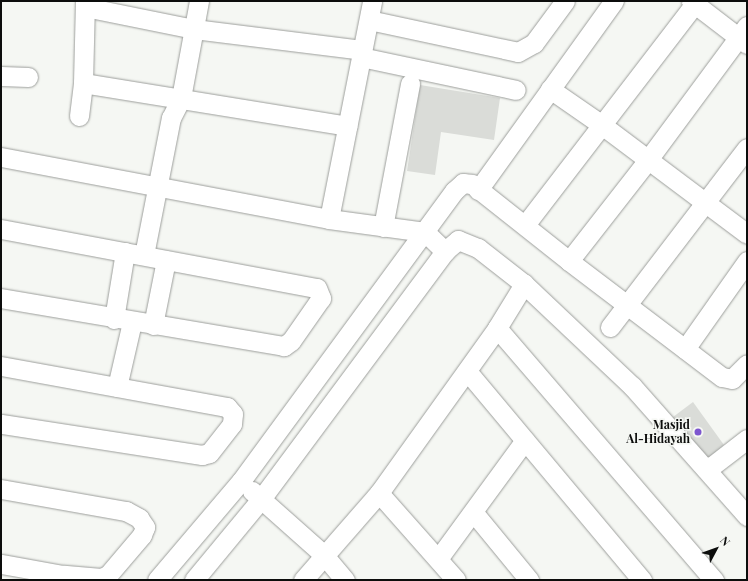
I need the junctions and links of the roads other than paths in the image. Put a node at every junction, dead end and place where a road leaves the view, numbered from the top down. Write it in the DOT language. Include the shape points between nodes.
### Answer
graph roads {
  1 [pos="186,1"];
  2 [pos="199,1"];
  3 [pos="372,1"];
  4 [pos="565,1"];
  5 [pos="614,1"];
  6 [pos="695,2"];
  7 [pos="85,4"];
  8 [pos="369,20"];
  9 [pos="187,28"];
  10 [pos="744,35"];
  11 [pos="362,54"];
  12 [pos="1,76"];
  13 [pos="28,77"];
  14 [pos="83,83"];
  15 [pos="410,84"];
  16 [pos="550,89"];
  17 [pos="516,90"];
  18 [pos="175,97"];
  19 [pos="79,116"];
  20 [pos="602,125"];
  21 [pos="348,126"];
  22 [pos="747,148"];
  23 [pos="1,157"];
  24 [pos="647,161"];
  25 [pos="157,185"];
  26 [pos="478,190"];
  27 [pos="705,202"];
  28 [pos="329,219"];
  29 [pos="525,225"];
  30 [pos="383,227"];
  31 [pos="1,229"];
  32 [pos="425,232"];
  33 [pos="747,234"];
  34 [pos="445,251"];
  35 [pos="125,252"];
  36 [pos="144,256"];
  37 [pos="166,260"];
  38 [pos="568,261"];
  39 [pos="747,261"];
  40 [pos="524,284"];
  41 [pos="1,298"];
  42 [pos="628,305"];
  43 [pos="114,319"];
  44 [pos="132,322"];
  45 [pos="153,325"];
  46 [pos="610,327"];
  47 [pos="498,328"];
  48 [pos="685,349"];
  49 [pos="747,364"];
  50 [pos="1,366"];
  51 [pos="467,371"];
  52 [pos="117,387"];
  53 [pos="1,424"];
  54 [pos="747,439"];
  55 [pos="525,440"];
  56 [pos="708,469"];
  57 [pos="241,481"];
  58 [pos="1,489"];
  59 [pos="379,492"];
  60 [pos="261,499"];
  61 [pos="474,513"];
  62 [pos="747,516"];
  63 [pos="323,554"];
  64 [pos="438,559"];
  65 [pos="1,564"];
  66 [pos="61,578"];
  67 [pos="157,580"];
  68 [pos="194,580"];
  69 [pos="303,580"];
  70 [pos="345,580"];
  71 [pos="456,580"];
  72 [pos="529,580"];
  73 [pos="642,580"];
  74 [pos="714,580"];
  1 -- 9 [label="street"];
  2 -- 9 [label="street"];
  3 -- 8 [label="street"];
  4 -- 8 [label="street" via="534,43 518,52"];
  5 -- 16 [label="street"];
  6 -- 10 [label="street"];
  6 -- 20 [label="street"];
  7 -- 9 [label="street"];
  7 -- 14 [label="street"];
  8 -- 11 [label="street"];
  9 -- 11 [label="street"];
  9 -- 18 [label="street"];
  10 -- 24 [label="street"];
  11 -- 17 [label="street"];
  11 -- 21 [label="street"];
  12 -- 13 [label="street"];
  14 -- 18 [label="street"];
  14 -- 19 [label="street"];
  15 -- 30 [label="street"];
  16 -- 20 [label="street"];
  16 -- 26 [label="street"];
  18 -- 21 [label="street"];
  18 -- 25 [label="street"];
  20 -- 24 [label="street"];
  20 -- 29 [label="street"];
  21 -- 28 [label="street"];
  22 -- 27 [label="street"];
  23 -- 25 [label="street"];
  24 -- 27 [label="street"];
  24 -- 38 [label="street"];
  25 -- 28 [label="street"];
  25 -- 36 [label="street"];
  26 -- 29 [label="street"];
  26 -- 32 [label="street" via="472,184 463,183 454,191"];
  27 -- 33 [label="street"];
  27 -- 42 [label="street"];
  28 -- 30 [label="street"];
  29 -- 38 [label="street"];
  30 -- 32 [label="street"];
  31 -- 35 [label="street"];
  32 -- 34 [label="street"];
  32 -- 57 [label="street"];
  34 -- 40 [label="street" via="458,240 478,248"];
  34 -- 60 [label="street"];
  35 -- 36 [label="street"];
  35 -- 43 [label="street"];
  36 -- 37 [label="street"];
  37 -- 45 [label="street"];
  37 -- 45 [label="street" via="317,288 321,298 291,341 284,346"];
  38 -- 42 [label="street"];
  39 -- 48 [label="street"];
  40 -- 47 [label="street"];
  40 -- 56 [label="street" via="632,386"];
  41 -- 43 [label="street"];
  42 -- 46 [label="street"];
  42 -- 48 [label="street"];
  43 -- 44 [label="street"];
  44 -- 45 [label="street"];
  44 -- 52 [label="street"];
  47 -- 51 [label="street"];
  47 -- 74 [label="street"];
  48 -- 49 [label="street" via="726,379 737,376"];
  50 -- 52 [label="street"];
  51 -- 55 [label="street"];
  51 -- 59 [label="street"];
  52 -- 53 [label="street" via="227,407 233,414 232,424 209,452 202,455"];
  54 -- 56 [label="street"];
  55 -- 61 [label="street"];
  55 -- 73 [label="street"];
  56 -- 62 [label="street"];
  57 -- 60 [label="street"];
  57 -- 67 [label="street"];
  58 -- 66 [label="street" via="126,511 139,518 145,527 142,535 108,575 101,578"];
  59 -- 63 [label="street"];
  59 -- 64 [label="street"];
  60 -- 63 [label="street"];
  60 -- 68 [label="street"];
  61 -- 64 [label="street"];
  61 -- 72 [label="street"];
  63 -- 69 [label="street"];
  63 -- 70 [label="street"];
  64 -- 71 [label="street"];
  65 -- 66 [label="street"];
}
